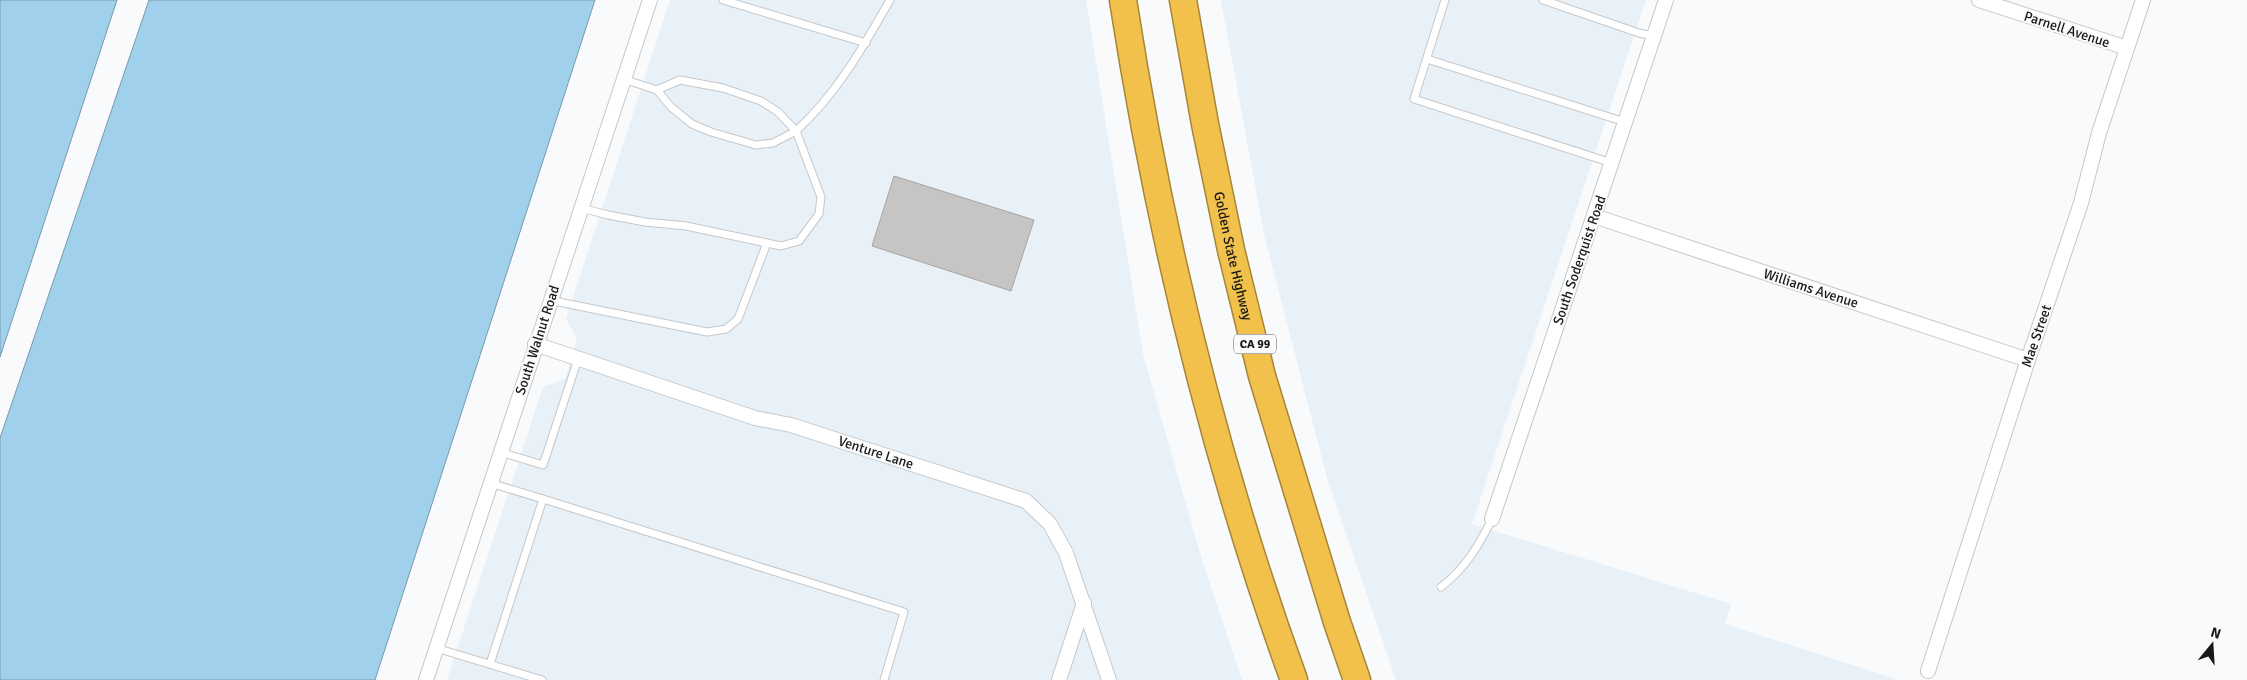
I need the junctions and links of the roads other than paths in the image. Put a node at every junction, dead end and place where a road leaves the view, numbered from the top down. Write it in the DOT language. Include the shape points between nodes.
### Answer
graph roads {
  1 [pos="650,0"];
  2 [pos="723,0"];
  3 [pos="890,0"];
  4 [pos="1123,0"];
  5 [pos="1183,0"];
  6 [pos="1446,0"];
  7 [pos="1543,0"];
  8 [pos="1666,0"];
  9 [pos="1979,0"];
  10 [pos="2143,0"];
  11 [pos="1654,36"];
  12 [pos="866,43"];
  13 [pos="2127,48"];
  14 [pos="1427,59"];
  15 [pos="624,79"];
  16 [pos="657,90"];
  17 [pos="1625,122"];
  18 [pos="796,131"];
  19 [pos="1612,163"];
  20 [pos="580,208"];
  21 [pos="1594,216"];
  22 [pos="766,243"];
  23 [pos="550,300"];
  24 [pos="535,344"];
  25 [pos="578,359"];
  26 [pos="2028,360"];
  27 [pos="500,452"];
  28 [pos="490,483"];
  29 [pos="543,499"];
  30 [pos="1492,519"];
  31 [pos="1441,587"];
  32 [pos="1084,604"];
  33 [pos="436,648"];
  34 [pos="490,664"];
  35 [pos="1928,671"];
  36 [pos="426,680"];
  37 [pos="542,680"];
  38 [pos="884,680"];
  39 [pos="1059,680"];
  40 [pos="1109,680"];
  41 [pos="1294,680"];
  42 [pos="1357,680"];
  1 -- 15 [label="street, South Walnut Road"];
  2 -- 12 [label="lane"];
  3 -- 12 [label="lane"];
  4 -- 41 [label="highway" via="1160,204 1189,332 1224,460"];
  5 -- 42 [label="highway, Golden State Highway / CA 99" via="1231,250 1262,376"];
  6 -- 14 [label="lane"];
  7 -- 11 [label="lane"];
  8 -- 11 [label="street, South Soderquist Road"];
  9 -- 13 [label="street, Parnell Avenue"];
  10 -- 13 [label="street, Mae Street"];
  11 -- 17 [label="street, South Soderquist Road"];
  12 -- 18 [label="lane" via="853,65 811,118"];
  13 -- 26 [label="street, Mae Street" via="2099,133 2083,196"];
  14 -- 17 [label="lane"];
  14 -- 19 [label="lane" via="1414,99"];
  15 -- 16 [label="lane"];
  15 -- 20 [label="street, South Walnut Road"];
  16 -- 18 [label="lane" via="680,80 723,88 761,101 778,112"];
  16 -- 18 [label="lane" via="692,124 711,132 756,145 772,143"];
  17 -- 19 [label="street, South Soderquist Road"];
  18 -- 22 [label="lane" via="821,197 819,214 799,241 781,246"];
  19 -- 21 [label="street, South Soderquist Road"];
  20 -- 22 [label="lane"];
  20 -- 23 [label="street, South Walnut Road"];
  21 -- 26 [label="street, Williams Avenue"];
  21 -- 30 [label="street, South Soderquist Road"];
  22 -- 23 [label="lane" via="738,319 726,329 707,332"];
  23 -- 24 [label="street, South Walnut Road"];
  24 -- 25 [label="street, Venture Lane"];
  24 -- 27 [label="street, South Walnut Road"];
  25 -- 27 [label="lane" via="543,465"];
  25 -- 32 [label="street, Venture Lane" via="755,418 791,424 1026,501 1050,524 1066,552"];
  26 -- 35 [label="street, Mae Street"];
  27 -- 28 [label="street, South Walnut Road"];
  28 -- 29 [label="lane"];
  28 -- 33 [label="street, South Walnut Road"];
  29 -- 34 [label="lane"];
  29 -- 38 [label="lane" via="904,612"];
  30 -- 31 [label="lane" via="1480,544 1456,575"];
  32 -- 39 [label="street"];
  32 -- 40 [label="street, Venture Lane"];
  33 -- 34 [label="lane"];
  33 -- 36 [label="street, South Walnut Road"];
  34 -- 37 [label="lane"];
}
